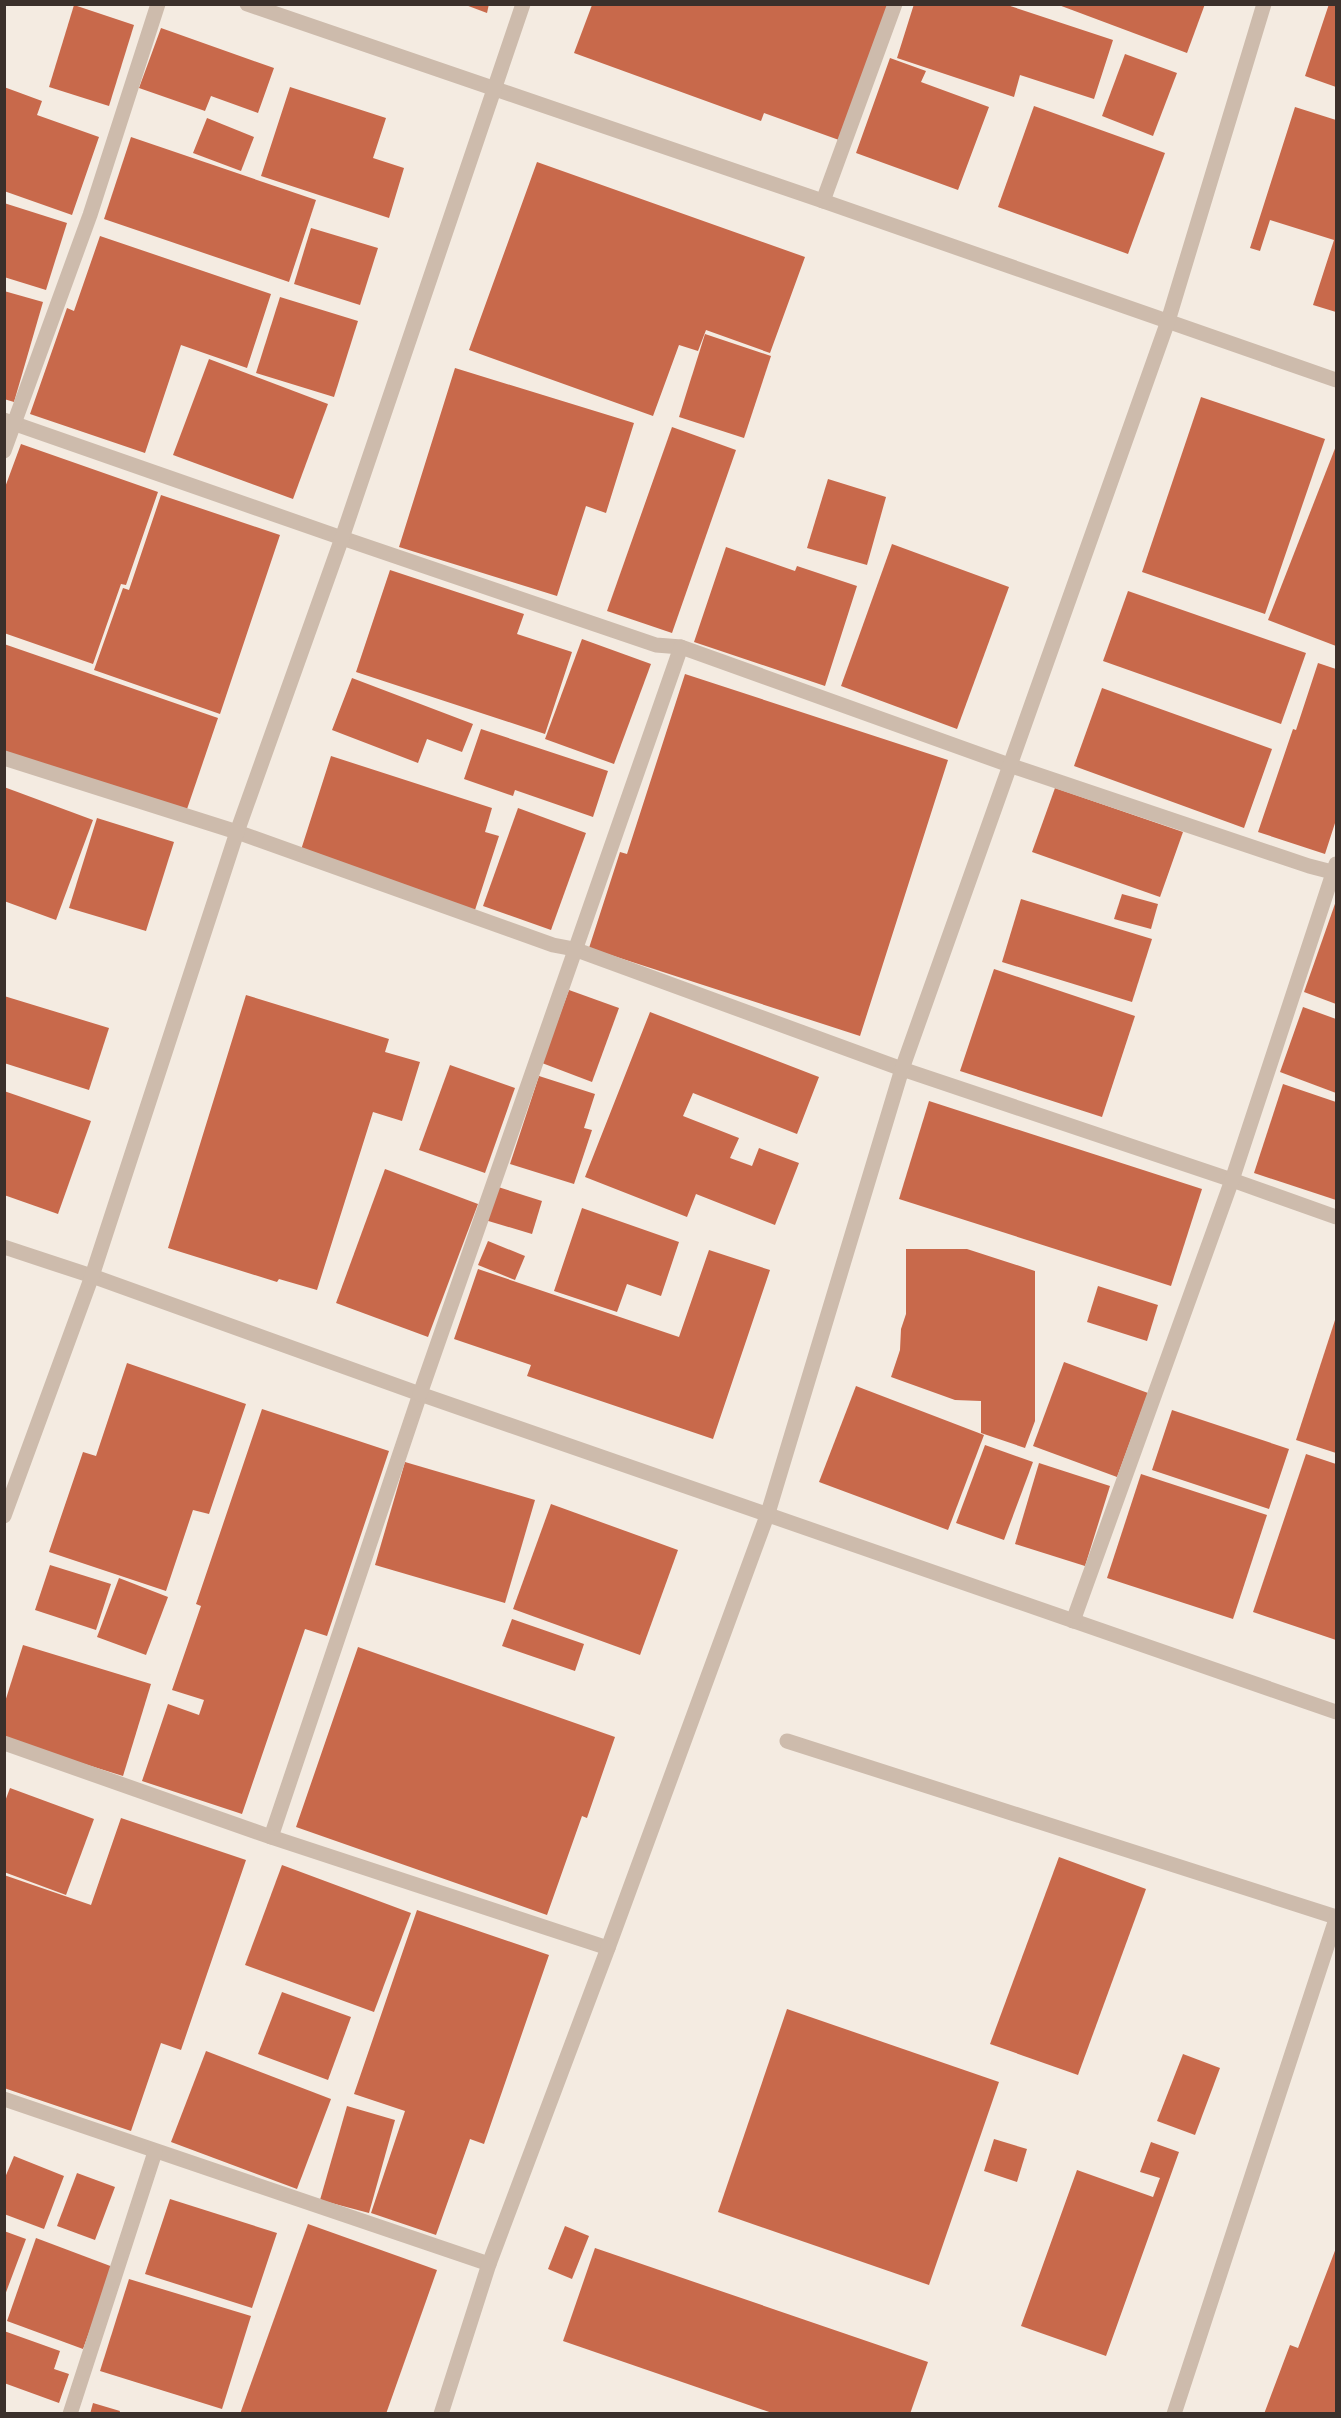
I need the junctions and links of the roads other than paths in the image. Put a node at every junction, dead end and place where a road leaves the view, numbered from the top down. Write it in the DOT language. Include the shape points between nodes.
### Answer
graph roads {
  1 [pos="158,4"];
  2 [pos="247,4"];
  3 [pos="523,4"];
  4 [pos="895,4"];
  5 [pos="1264,4"];
  6 [pos="493,87"];
  7 [pos="823,201"];
  8 [pos="1168,321"];
  9 [pos="1336,380"];
  10 [pos="9,422"];
  11 [pos="4,451"];
  12 [pos="342,538"];
  13 [pos="681,647"];
  14 [pos="4,758"];
  15 [pos="1012,766"];
  16 [pos="237,832"];
  17 [pos="1335,869"];
  18 [pos="574,949"];
  19 [pos="902,1070"];
  20 [pos="1232,1180"];
  21 [pos="1336,1217"];
  22 [pos="4,1247"];
  23 [pos="92,1276"];
  24 [pos="420,1394"];
  25 [pos="768,1513"];
  26 [pos="4,1516"];
  27 [pos="1073,1621"];
  28 [pos="1336,1712"];
  29 [pos="787,1742"];
  30 [pos="4,1743"];
  31 [pos="271,1837"];
  32 [pos="1336,1918"];
  33 [pos="608,1948"];
  34 [pos="4,2099"];
  35 [pos="155,2152"];
  36 [pos="489,2264"];
  37 [pos="70,2414"];
  38 [pos="441,2414"];
  39 [pos="1174,2414"];
  1 -- 10 [label="street" via="90,215"];
  2 -- 6 [label="street"];
  3 -- 6 [label="street"];
  4 -- 7 [label="street"];
  5 -- 8 [label="street"];
  6 -- 7 [label="street"];
  6 -- 12 [label="street"];
  7 -- 8 [label="street"];
  8 -- 9 [label="street"];
  8 -- 15 [label="street"];
  10 -- 11 [label="street"];
  10 -- 12 [label="street"];
  12 -- 13 [label="street" via="656,645"];
  12 -- 16 [label="street"];
  13 -- 15 [label="street"];
  13 -- 18 [label="street"];
  14 -- 16 [label="street"];
  15 -- 17 [label="street" via="1298,862"];
  15 -- 19 [label="street"];
  16 -- 18 [label="street" via="553,945"];
  16 -- 23 [label="street"];
  17 -- 20 [label="street"];
  18 -- 19 [label="street"];
  18 -- 24 [label="street"];
  19 -- 20 [label="street"];
  19 -- 25 [label="street"];
  20 -- 21 [label="street"];
  20 -- 27 [label="street"];
  22 -- 23 [label="street"];
  23 -- 24 [label="street"];
  23 -- 26 [label="street"];
  24 -- 25 [label="street"];
  24 -- 31 [label="street"];
  25 -- 27 [label="street"];
  25 -- 33 [label="street"];
  27 -- 28 [label="street"];
  29 -- 32 [label="street"];
  30 -- 31 [label="street"];
  31 -- 33 [label="street"];
  32 -- 39 [label="street"];
  33 -- 36 [label="street"];
  34 -- 35 [label="street"];
  35 -- 36 [label="street"];
  35 -- 37 [label="street"];
  36 -- 38 [label="street"];
}
